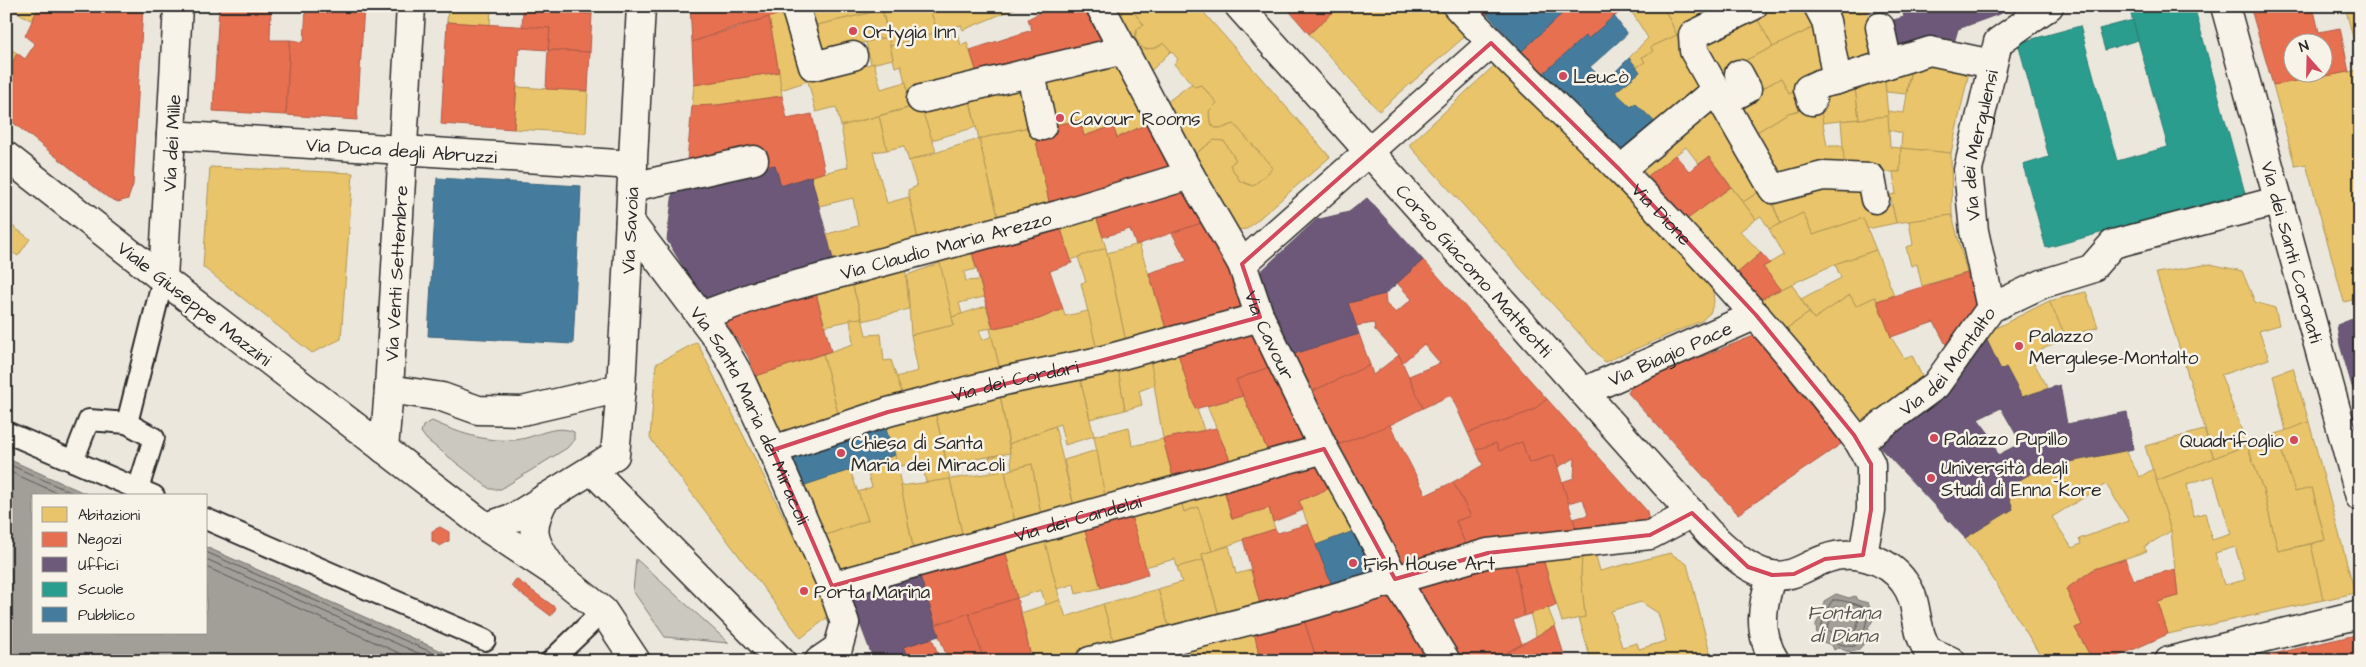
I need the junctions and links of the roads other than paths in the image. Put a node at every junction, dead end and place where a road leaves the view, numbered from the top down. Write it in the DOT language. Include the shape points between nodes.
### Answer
graph roads {
  1 [pos="178,6"];
  2 [pos="411,6"];
  3 [pos="641,6"];
  4 [pos="795,6"];
  5 [pos="1100,6"];
  6 [pos="1239,6"];
  7 [pos="1457,6"];
  8 [pos="1752,6"];
  9 [pos="1818,6"];
  10 [pos="2049,6"];
  11 [pos="2225,6"];
  12 [pos="1880,26"];
  13 [pos="1491,43"];
  14 [pos="1124,50"];
  15 [pos="853,56"];
  16 [pos="1888,64"];
  17 [pos="1992,64"];
  18 [pos="1031,74"];
  19 [pos="1739,74"];
  20 [pos="1837,80"];
  21 [pos="1719,96"];
  22 [pos="921,99"];
  23 [pos="1812,101"];
  24 [pos="1042,126"];
  25 [pos="171,135"];
  26 [pos="404,150"];
  27 [pos="1370,152"];
  28 [pos="6,156"];
  29 [pos="754,160"];
  30 [pos="1620,170"];
  31 [pos="1190,175"];
  32 [pos="632,176"];
  33 [pos="1874,199"];
  34 [pos="2277,201"];
  35 [pos="630,222"];
  36 [pos="1242,264"];
  37 [pos="163,279"];
  38 [pos="1992,308"];
  39 [pos="1756,315"];
  40 [pos="701,316"];
  41 [pos="1260,317"];
  42 [pos="621,388"];
  43 [pos="389,389"];
  44 [pos="1583,392"];
  45 [pos="127,423"];
  46 [pos="6,432"];
  47 [pos="1860,437"];
  48 [pos="384,449"];
  49 [pos="1324,449"];
  50 [pos="773,450"];
  51 [pos="73,461"];
  52 [pos="592,470"];
  53 [pos="146,492"];
  54 [pos="2360,497"];
  55 [pos="545,498"];
  56 [pos="1692,513"];
  57 [pos="208,520"];
  58 [pos="486,527"];
  59 [pos="1863,555"];
  60 [pos="557,574"];
  61 [pos="1772,575"];
  62 [pos="1395,579"];
  63 [pos="832,586"];
  64 [pos="604,611"];
  65 [pos="2360,614"];
  66 [pos="485,640"];
  67 [pos="1923,655"];
  68 [pos="551,661"];
  69 [pos="636,661"];
  70 [pos="781,661"];
  71 [pos="819,661"];
  72 [pos="1090,661"];
  73 [pos="1446,661"];
  74 [pos="1775,661"];
  75 [pos="1951,661"];
  76 [pos="2170,661"];
  1 -- 25 [label="street, Via dei Mille"];
  2 -- 26 [label="street, Via Venti Settembre"];
  3 -- 32 [label="street, Via Savoia"];
  4 -- 15 [label="street" via="813,66"];
  5 -- 14 [label="street, Via Cavour"];
  6 -- 27 [label="street, Corso Giacomo Matteotti"];
  7 -- 13 [label="street, Via Dione"];
  8 -- 21 [label="street" via="1692,35 1694,51"];
  9 -- 20 [label="street" via="1826,20"];
  10 -- 17 [label="street, Via dei Mergulensi" via="1998,42"];
  11 -- 34 [label="street, Via dei Santi Coronati"];
  12 -- 16 [label="street"];
  13 -- 27 [label="street"];
  13 -- 30 [label="street, Via Dione"];
  14 -- 18 [label="street"];
  14 -- 31 [label="street, Via Cavour"];
  16 -- 17 [label="street" via="1930,51"];
  16 -- 20 [label="street"];
  17 -- 38 [label="street, Via dei Mergulensi" via="1968,170 1974,231"];
  18 -- 22 [label="street"];
  18 -- 24 [label="street"];
  19 -- 21 [label="street" via="1747,89"];
  20 -- 23 [label="street" via="1808,90"];
  21 -- 30 [label="street"];
  21 -- 33 [label="street" via="1773,189 1823,176 1871,178"];
  25 -- 26 [label="street, Via Duca degli Abruzzi"];
  25 -- 37 [label="street, Via dei Mille"];
  26 -- 32 [label="street, Via Duca degli Abruzzi"];
  26 -- 43 [label="street, Via Venti Settembre"];
  27 -- 36 [label="street"];
  27 -- 44 [label="street, Corso Giacomo Matteotti"];
  28 -- 37 [label="street, Viale Giuseppe Mazzini"];
  29 -- 32 [label="street, Via Duca degli Abruzzi"];
  30 -- 39 [label="street, Via Dione"];
  31 -- 36 [label="street, Via Cavour"];
  31 -- 40 [label="street, Via Claudio Maria Arezzo" via="1058,215 755,296"];
  32 -- 35 [label="street, Via Savoia"];
  34 -- 38 [label="street, Via dei Montalto" via="2113,244 2091,270 2042,284"];
  34 -- 54 [label="street, Via dei Santi Coronati"];
  35 -- 40 [label="street, Via Santa Maria dei Miracoli"];
  35 -- 42 [label="street, Via Savoia"];
  36 -- 41 [label="street, Via Cavour"];
  37 -- 45 [label="lane"];
  37 -- 48 [label="street, Viale Giuseppe Mazzini"];
  38 -- 47 [label="street, Via dei Montalto" via="1936,385"];
  39 -- 44 [label="street, Via Biagio Pace"];
  39 -- 47 [label="street, Via Dione"];
  40 -- 50 [label="street, Via Santa Maria dei Miracoli" via="736,370"];
  41 -- 49 [label="street, Via Cavour"];
  41 -- 50 [label="street, Via dei Cordari" via="1100,361 1008,380 888,412"];
  42 -- 43 [label="street" via="522,411 478,410 442,397"];
  42 -- 52 [label="street, Via Savoia" via="615,454"];
  43 -- 48 [label="street, Via Venti Settembre"];
  44 -- 56 [label="street, Corso Giacomo Matteotti"];
  45 -- 51 [label="lane" via="89,420"];
  45 -- 53 [label="lane" via="154,438"];
  46 -- 51 [label="lane"];
  47 -- 59 [label="street, Via Dione" via="1870,464 1871,510"];
  48 -- 58 [label="street, Viale Giuseppe Mazzini"];
  49 -- 62 [label="street, Via Cavour"];
  49 -- 63 [label="street, Via dei Candelai"];
  50 -- 63 [label="street, Via Santa Maria dei Miracoli"];
  51 -- 53 [label="lane"];
  52 -- 55 [label="street"];
  52 -- 70 [label="street"];
  55 -- 58 [label="street" via="515,516"];
  55 -- 60 [label="street" via="535,517 534,530 541,553"];
  56 -- 61 [label="street, Corso Giacomo Matteotti" via="1709,533 1748,567"];
  56 -- 62 [label="street" via="1650,535 1488,553"];
  57 -- 66 [label="lane"];
  58 -- 60 [label="street, Viale Giuseppe Mazzini"];
  59 -- 61 [label="street" via="1825,559 1794,574"];
  59 -- 67 [label="street" via="1887,566 1904,581 1916,604"];
  60 -- 64 [label="street"];
  61 -- 74 [label="street" via="1763,600 1762,626"];
  62 -- 72 [label="street" via="1303,607"];
  62 -- 73 [label="street, Via Cavour"];
  63 -- 71 [label="street, Via Santa Maria dei Miracoli" via="845,623 838,648"];
  64 -- 68 [label="lane"];
  64 -- 69 [label="street"];
  65 -- 76 [label="street"];
  67 -- 75 [label="street"];
}
